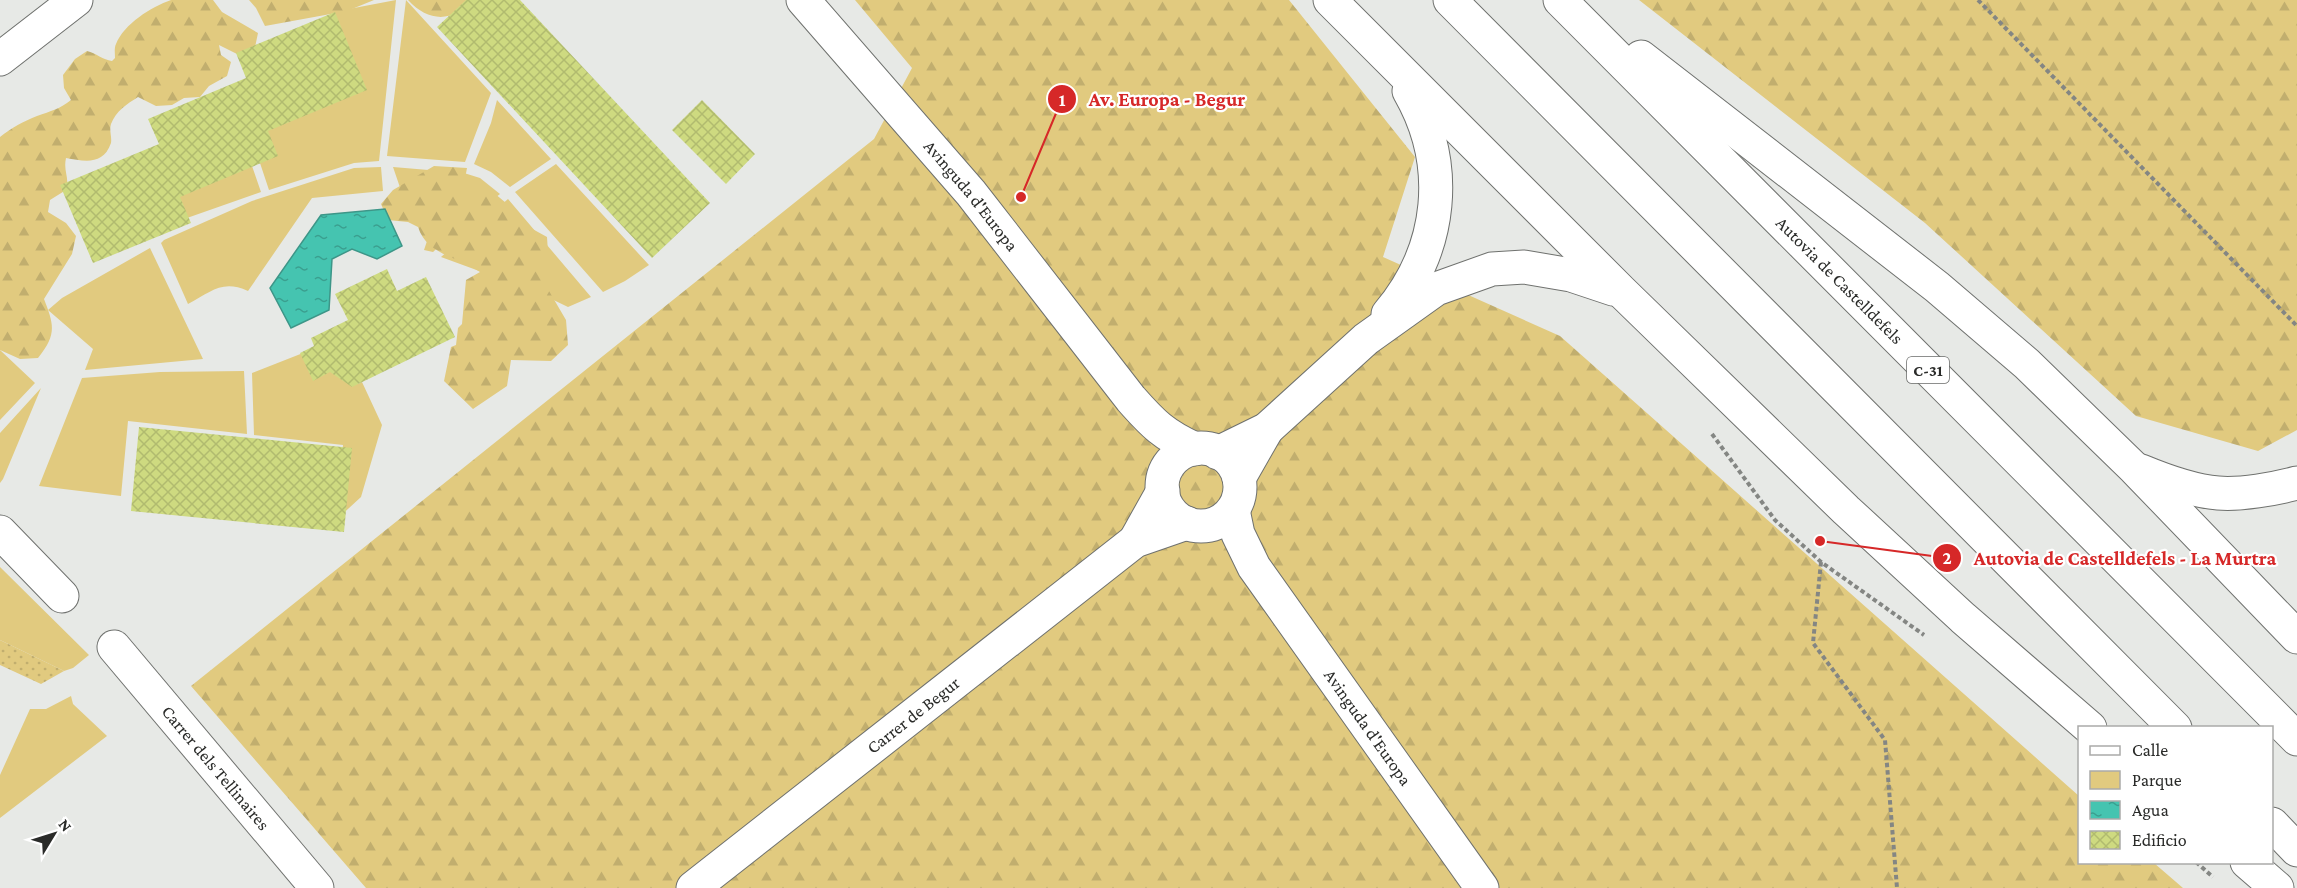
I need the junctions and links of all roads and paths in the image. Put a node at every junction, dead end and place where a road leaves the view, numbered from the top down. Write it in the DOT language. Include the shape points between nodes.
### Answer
graph roads {
  1 [pos="76,0"];
  2 [pos="804,0"];
  3 [pos="1330,0"];
  4 [pos="1450,0"];
  5 [pos="1560,0"];
  6 [pos="1569,0"];
  7 [pos="1978,0"];
  8 [pos="1377,49"];
  9 [pos="0,59"];
  10 [pos="1621,291"];
  11 [pos="2297,326"];
  12 [pos="1366,339"];
  13 [pos="1131,399"];
  14 [pos="1705,425"];
  15 [pos="1267,429"];
  16 [pos="1207,451"];
  17 [pos="2135,469"];
  18 [pos="1239,478"];
  19 [pos="2297,483"];
  20 [pos="1163,484"];
  21 [pos="1210,519"];
  22 [pos="0,532"];
  23 [pos="1135,541"];
  24 [pos="1821,561"];
  25 [pos="62,596"];
  26 [pos="2297,637"];
  27 [pos="1928,638"];
  28 [pos="114,647"];
  29 [pos="2088,726"];
  30 [pos="2173,726"];
  31 [pos="2297,739"];
  32 [pos="2273,826"];
  33 [pos="2297,850"];
  34 [pos="2249,864"];
  35 [pos="317,888"];
  36 [pos="693,888"];
  37 [pos="1482,888"];
  38 [pos="1897,888"];
  39 [pos="2277,888"];
  1 -- 9 [label="main road"];
  2 -- 13 [label="main road, Avinguda d'Europa" via="971,193"];
  3 -- 8 [label="main road"];
  4 -- 30 [label="main road"];
  5 -- 31 [label="main road, Autovia de Castelldefels / C-31"];
  6 -- 17 [label="main road" via="1937,287 2026,364"];
  7 -- 11 [label="path"];
  8 -- 10 [label="main road"];
  8 -- 12 [label="main road" via="1422,114 1434,152 1436,181 1433,218 1419,267 1398,302"];
  10 -- 12 [label="main road" via="1571,274 1524,267 1492,269 1436,289"];
  10 -- 29 [label="main road" via="1855,518"];
  12 -- 15 [label="main road"];
  13 -- 16 [label="main road, Avinguda d'Europa" via="1156,427 1173,439"];
  13 -- 20 [label="main road, Avinguda d'Europa" via="1160,458"];
  14 -- 24 [label="path" via="1775,520"];
  15 -- 16 [label="main road"];
  15 -- 18 [label="main road"];
  16 -- 18 [label="main road" via="1230,461"];
  16 -- 20 [label="main road" via="1177,457"];
  17 -- 19 [label="main road" via="2218,493"];
  17 -- 26 [label="main road"];
  18 -- 21 [label="main road" via="1240,489"];
  20 -- 21 [label="main road" via="1171,511"];
  20 -- 23 [label="main road, Carrer de Begur"];
  21 -- 23 [label="main road, Carrer de Begur"];
  21 -- 37 [label="main road, Avinguda d'Europa" via="1254,567"];
  22 -- 25 [label="main road"];
  23 -- 36 [label="main road, Carrer de Begur"];
  24 -- 27 [label="path"];
  24 -- 38 [label="path" via="1813,644 1885,740"];
  28 -- 35 [label="main road, Carrer dels Tellinaires"];
  32 -- 33 [label="main road"];
  34 -- 39 [label="main road"];
}
